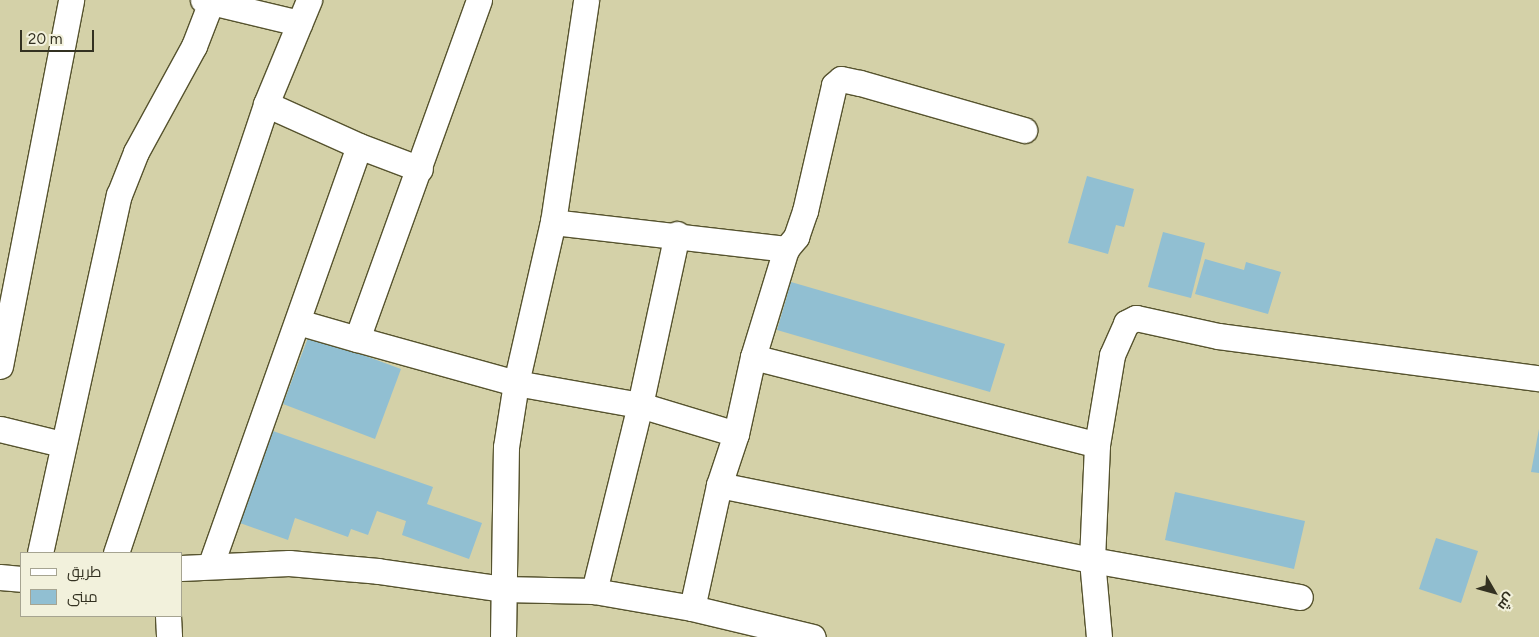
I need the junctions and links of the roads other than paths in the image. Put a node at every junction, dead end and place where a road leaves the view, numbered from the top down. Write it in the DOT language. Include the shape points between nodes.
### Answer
graph roads {
  1 [pos="71,0"];
  2 [pos="309,0"];
  3 [pos="479,0"];
  4 [pos="586,0"];
  5 [pos="207,1"];
  6 [pos="299,23"];
  7 [pos="266,104"];
  8 [pos="1024,130"];
  9 [pos="359,146"];
  10 [pos="420,169"];
  11 [pos="553,222"];
  12 [pos="677,234"];
  13 [pos="786,249"];
  14 [pos="298,322"];
  15 [pos="357,340"];
  16 [pos="752,357"];
  17 [pos="0,366"];
  18 [pos="1539,378"];
  19 [pos="516,383"];
  20 [pos="640,405"];
  21 [pos="0,429"];
  22 [pos="736,434"];
  23 [pos="62,444"];
  24 [pos="1097,445"];
  25 [pos="719,485"];
  26 [pos="40,552"];
  27 [pos="116,552"];
  28 [pos="1092,560"];
  29 [pos="211,564"];
  30 [pos="182,568"];
  31 [pos="0,577"];
  32 [pos="20,579"];
  33 [pos="503,589"];
  34 [pos="594,592"];
  35 [pos="1300,597"];
  36 [pos="692,608"];
  37 [pos="168,617"];
  38 [pos="169,637"];
  39 [pos="503,637"];
  40 [pos="813,637"];
  41 [pos="1099,637"];
  1 -- 17 [label="street"];
  2 -- 6 [label="street"];
  3 -- 10 [label="street"];
  4 -- 11 [label="street"];
  5 -- 6 [label="street"];
  5 -- 23 [label="street" via="194,46 136,152 119,195"];
  6 -- 7 [label="street"];
  7 -- 9 [label="street"];
  7 -- 27 [label="street"];
  8 -- 13 [label="street" via="860,83 836,81 831,90 805,211 796,237"];
  9 -- 10 [label="street"];
  9 -- 14 [label="street"];
  10 -- 15 [label="street"];
  11 -- 12 [label="street"];
  11 -- 19 [label="street"];
  12 -- 13 [label="street"];
  12 -- 20 [label="street"];
  13 -- 16 [label="street"];
  14 -- 15 [label="street"];
  14 -- 29 [label="street"];
  15 -- 19 [label="street"];
  16 -- 22 [label="street"];
  16 -- 24 [label="street"];
  18 -- 24 [label="street" via="1218,336 1136,318 1126,323 1115,345"];
  19 -- 20 [label="street"];
  19 -- 33 [label="street" via="506,447"];
  20 -- 22 [label="street"];
  20 -- 34 [label="street"];
  21 -- 23 [label="street"];
  22 -- 25 [label="street"];
  23 -- 26 [label="street"];
  24 -- 28 [label="street"];
  25 -- 28 [label="street"];
  25 -- 36 [label="street"];
  28 -- 35 [label="street"];
  28 -- 41 [label="street"];
  29 -- 30 [label="street"];
  29 -- 33 [label="street" via="289,563 378,571"];
  31 -- 32 [label="street"];
  33 -- 34 [label="street"];
  33 -- 39 [label="street"];
  34 -- 36 [label="street"];
  36 -- 40 [label="street"];
  37 -- 38 [label="street"];
}
